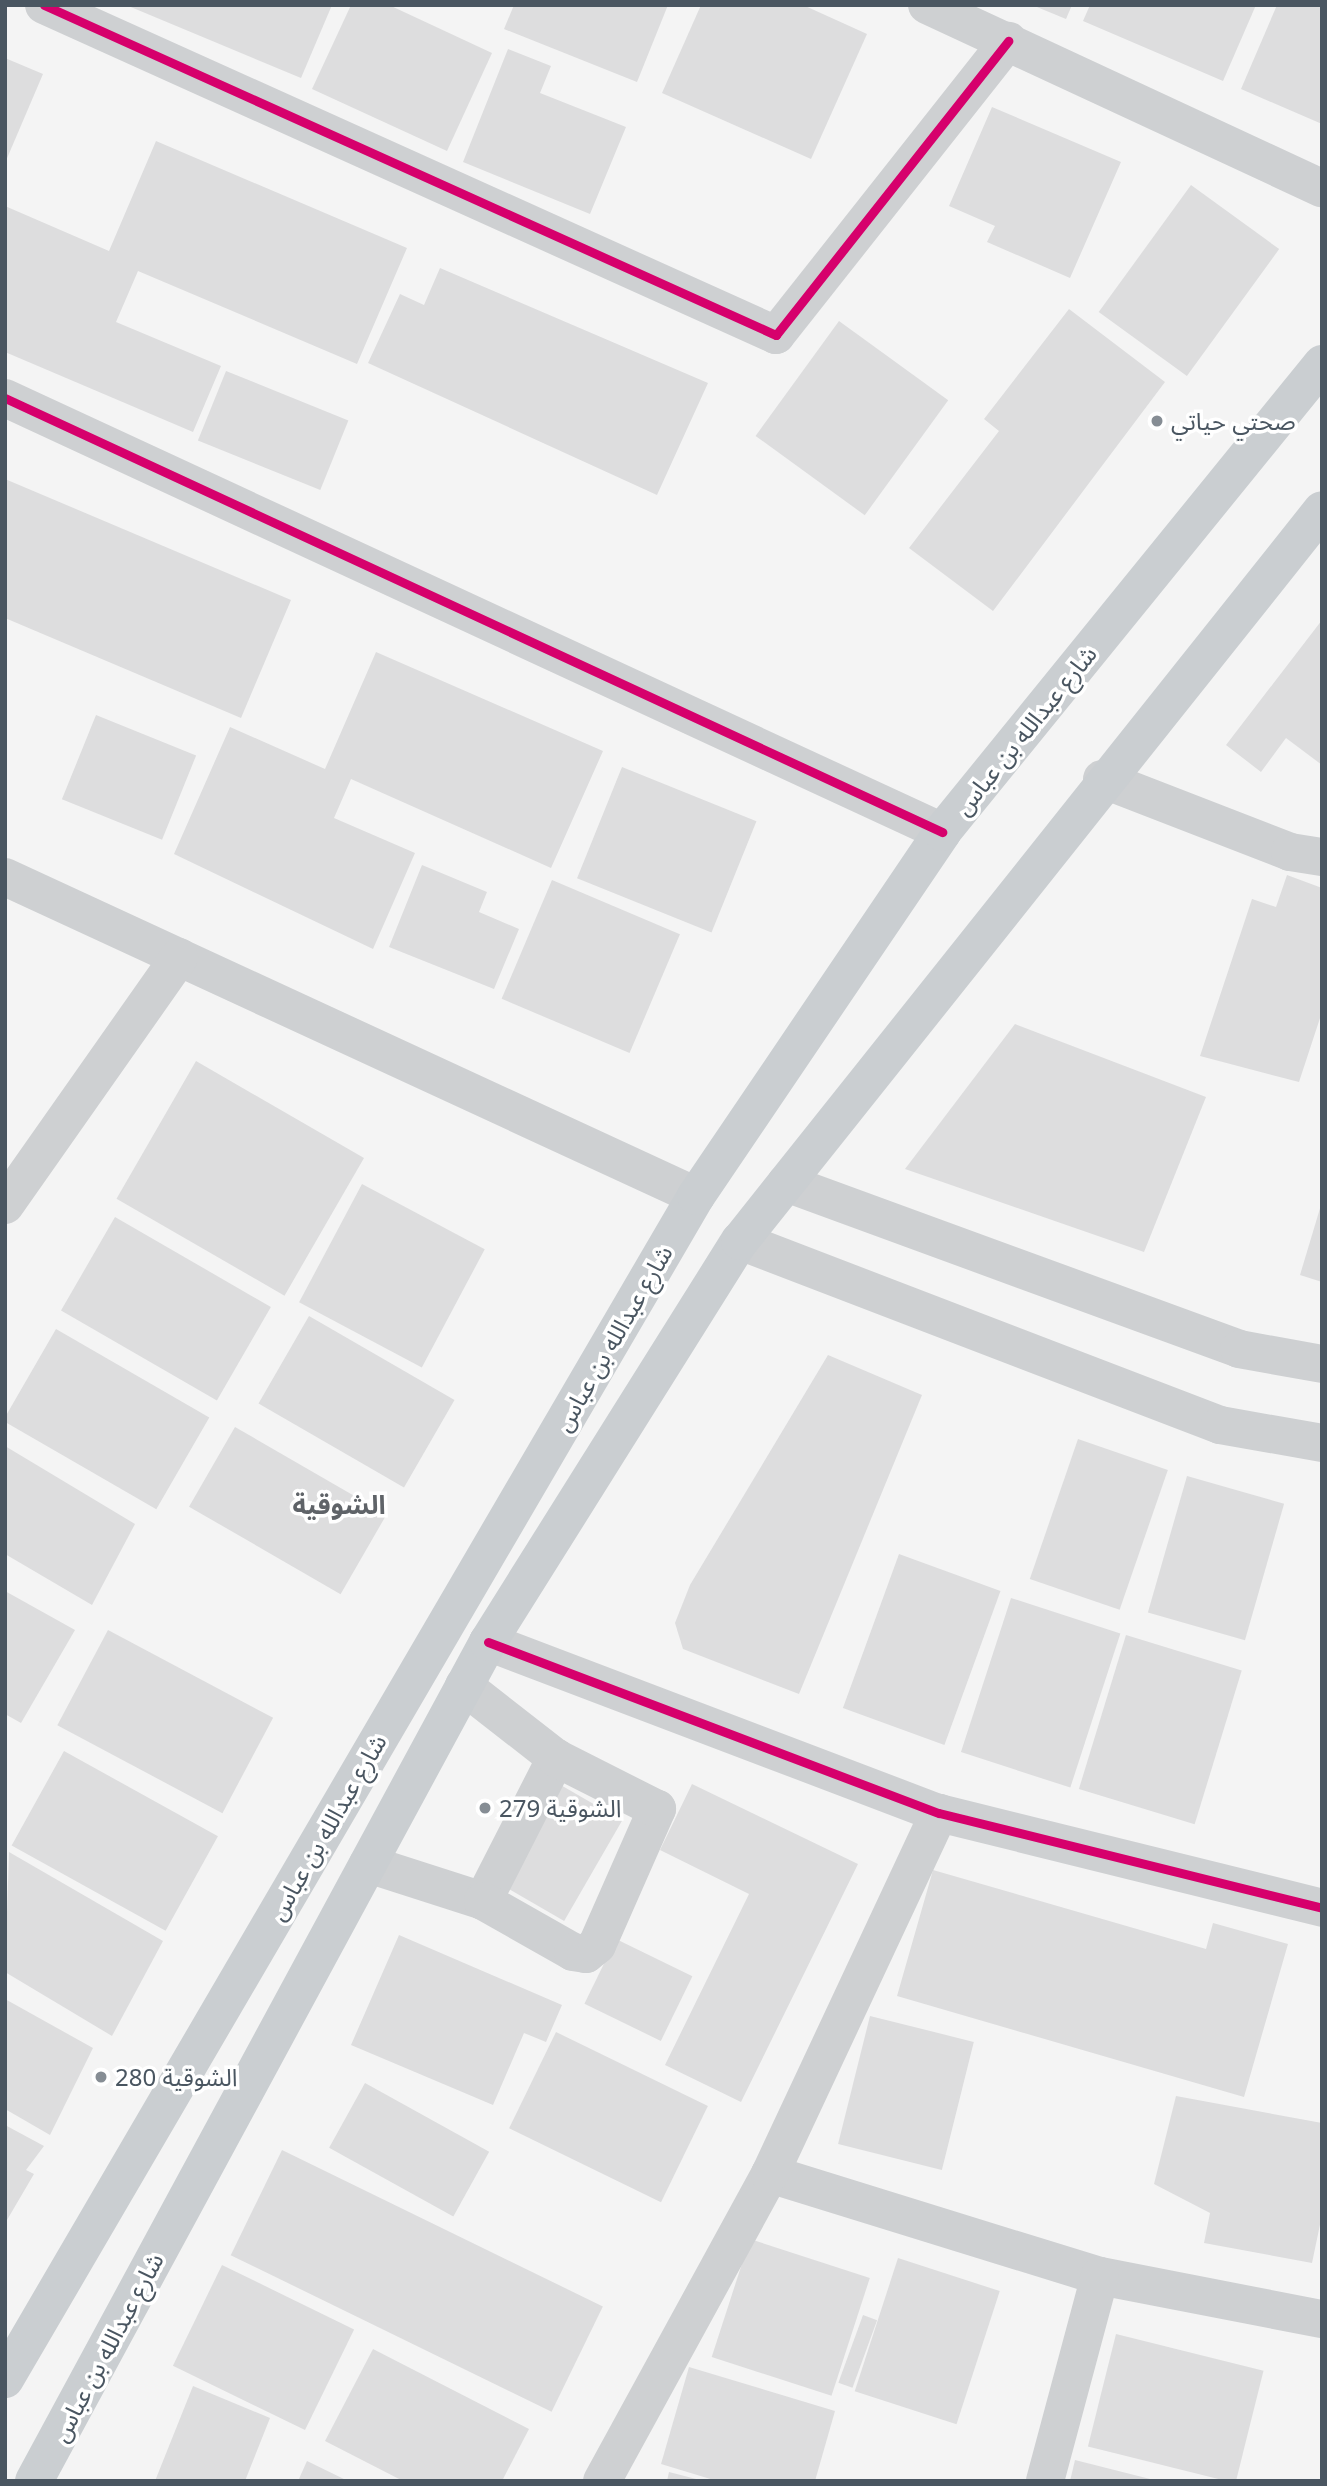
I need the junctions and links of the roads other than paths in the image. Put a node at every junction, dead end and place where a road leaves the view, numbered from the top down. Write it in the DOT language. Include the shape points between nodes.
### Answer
graph roads {
  1 [pos="44,5"];
  2 [pos="927,5"];
  3 [pos="1008,41"];
  4 [pos="1322,188"];
  5 [pos="1322,364"];
  6 [pos="5,398"];
  7 [pos="1322,510"];
  8 [pos="1102,779"];
  9 [pos="942,832"];
  10 [pos="1322,857"];
  11 [pos="5,877"];
  12 [pos="179,957"];
  13 [pos="786,1183"];
  14 [pos="696,1196"];
  15 [pos="5,1205"];
  16 [pos="740,1241"];
  17 [pos="1322,1364"];
  18 [pos="1322,1443"];
  19 [pos="488,1642"];
  20 [pos="464,1686"];
  21 [pos="556,1758"];
  22 [pos="939,1813"];
  23 [pos="368,1864"];
  24 [pos="483,1901"];
  25 [pos="1322,1908"];
  26 [pos="770,2174"];
  27 [pos="1100,2276"];
  28 [pos="1322,2319"];
  29 [pos="5,2379"];
  30 [pos="34,2481"];
  31 [pos="602,2481"];
  32 [pos="1045,2481"];
  1 -- 3 [label="street" via="776,335"];
  2 -- 3 [label="street"];
  3 -- 4 [label="street"];
  5 -- 9 [label="main road, شارع عبدالله بن عباس"];
  6 -- 9 [label="street"];
  7 -- 8 [label="main road, شارع عبدالله بن عباس"];
  8 -- 10 [label="street" via="1290,852"];
  8 -- 13 [label="main road, شارع عبدالله بن عباس"];
  9 -- 14 [label="main road, شارع عبدالله بن عباس"];
  11 -- 12 [label="street"];
  12 -- 14 [label="street"];
  12 -- 15 [label="street"];
  13 -- 16 [label="main road, شارع عبدالله بن عباس"];
  13 -- 17 [label="street" via="1239,1349"];
  14 -- 29 [label="main road, شارع عبدالله بن عباس"];
  16 -- 18 [label="street" via="1220,1425"];
  16 -- 19 [label="main road, شارع عبدالله بن عباس"];
  19 -- 20 [label="main road, شارع عبدالله بن عباس"];
  19 -- 22 [label="street"];
  20 -- 21 [label="street"];
  20 -- 23 [label="main road, شارع عبدالله بن عباس"];
  21 -- 24 [label="street"];
  21 -- 24 [label="street" via="657,1809 597,1945 586,1954 573,1952"];
  22 -- 25 [label="street"];
  22 -- 26 [label="street"];
  23 -- 24 [label="street"];
  23 -- 30 [label="main road, شارع عبدالله بن عباس"];
  26 -- 27 [label="street"];
  26 -- 31 [label="street"];
  27 -- 28 [label="street"];
  27 -- 32 [label="street"];
}
